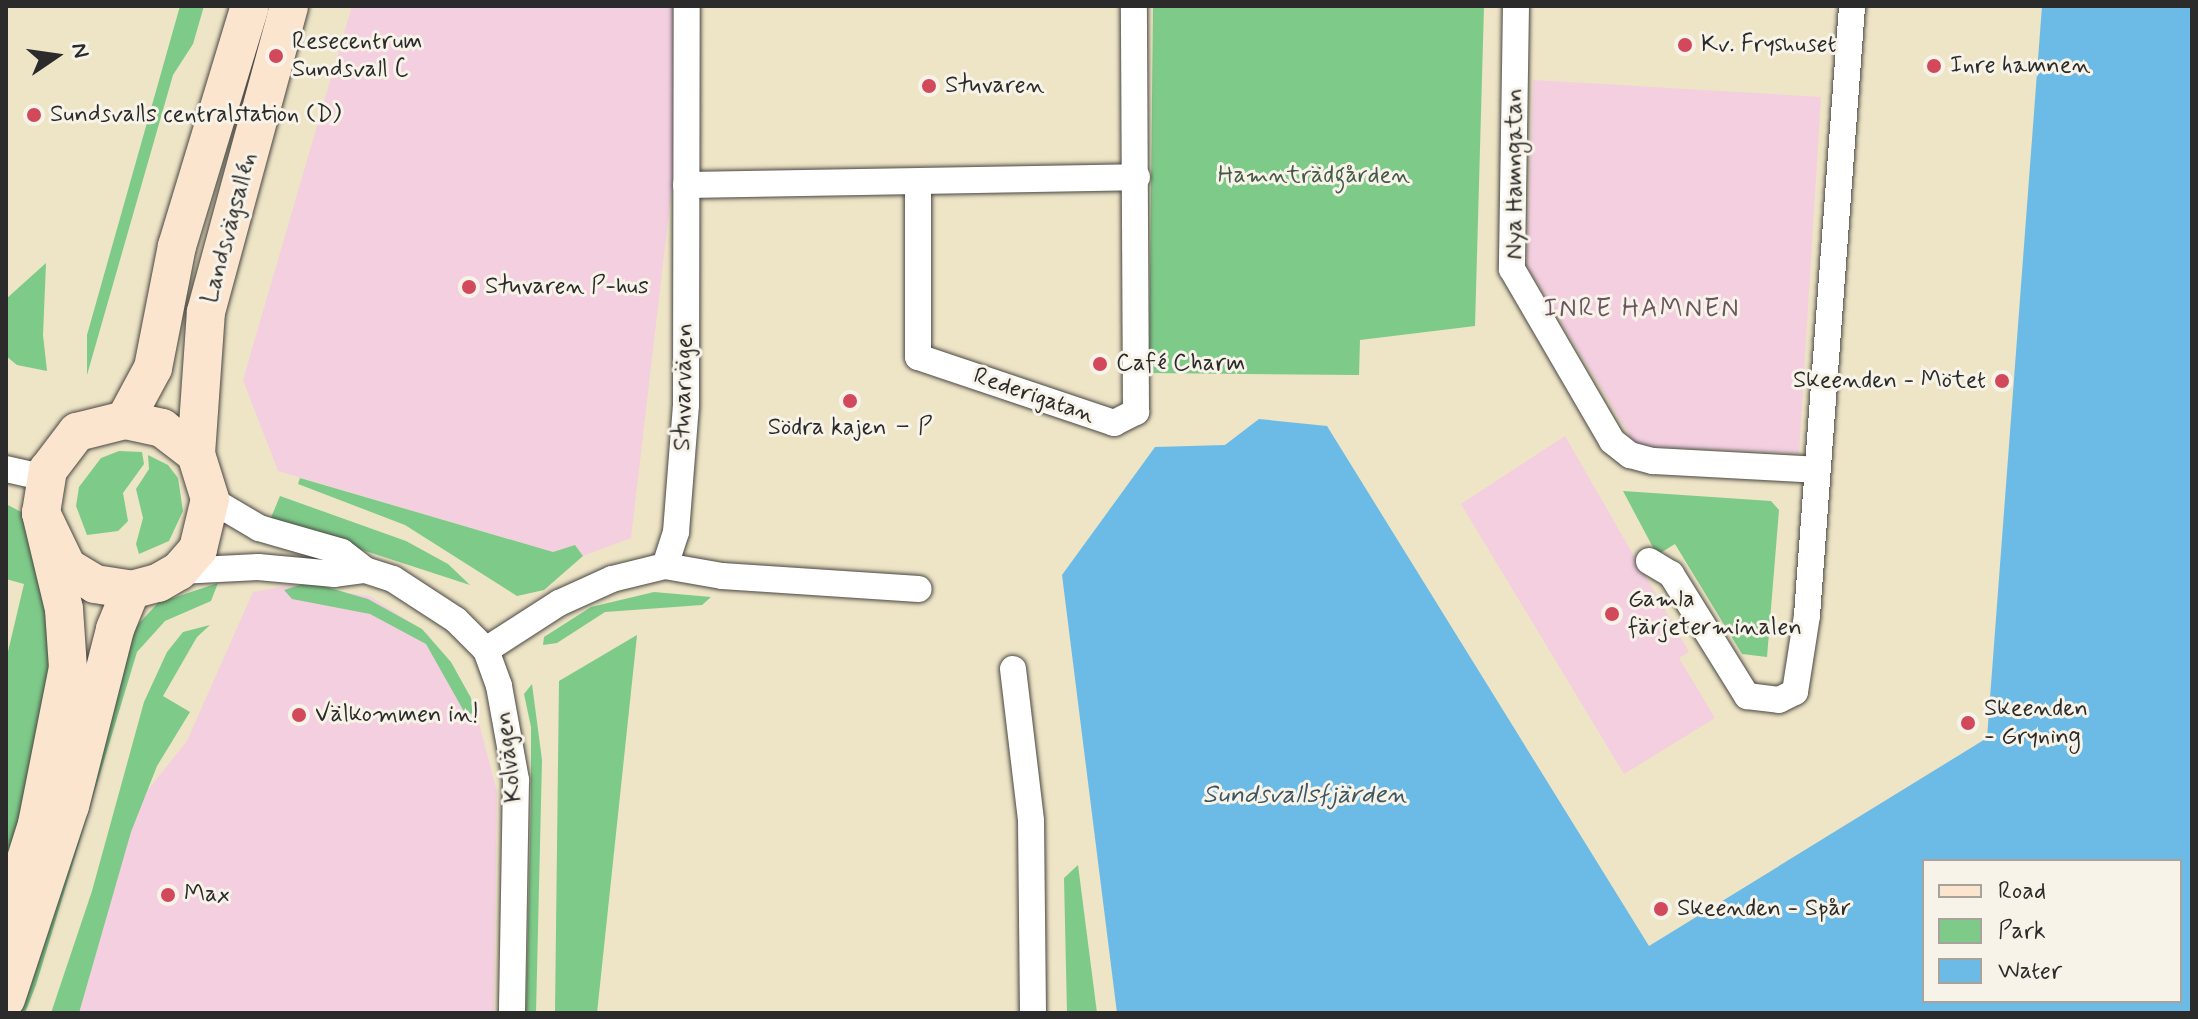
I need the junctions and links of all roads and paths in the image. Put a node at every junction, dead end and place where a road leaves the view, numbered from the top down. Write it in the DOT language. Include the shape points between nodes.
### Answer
graph roads {
  1 [pos="250,6"];
  2 [pos="289,6"];
  3 [pos="687,6"];
  4 [pos="1134,6"];
  5 [pos="1516,6"];
  6 [pos="1852,6"];
  7 [pos="1137,177"];
  8 [pos="918,183"];
  9 [pos="686,185"];
  10 [pos="125,420"];
  11 [pos="196,454"];
  12 [pos="6,469"];
  13 [pos="1817,470"];
  14 [pos="44,496"];
  15 [pos="210,499"];
  16 [pos="1649,561"];
  17 [pos="665,566"];
  18 [pos="365,570"];
  19 [pos="179,571"];
  20 [pos="919,589"];
  21 [pos="131,590"];
  22 [pos="486,650"];
  23 [pos="1013,669"];
  24 [pos="6,922"];
  25 [pos="6,999"];
  26 [pos="512,1013"];
  27 [pos="1033,1013"];
  1 -- 10 [label="main road, Landsvägsallén" via="177,246 153,368"];
  2 -- 11 [label="main road, Landsvägsallén" via="206,312"];
  3 -- 9 [label="street, Stuvarvägen"];
  4 -- 7 [label="street, Rederigatan"];
  5 -- 13 [label="street, Nya Hamngatan" via="1512,269 1612,441 1630,455 1653,461"];
  6 -- 13 [label="street"];
  7 -- 8 [label="street"];
  7 -- 8 [label="street, Rederigatan" via="1136,412 1114,423 918,357"];
  8 -- 9 [label="street"];
  9 -- 17 [label="street, Stuvarvägen" via="682,473 676,532"];
  10 -- 11 [label="main road" via="162,428"];
  10 -- 14 [label="main road" via="77,432"];
  11 -- 15 [label="main road, Landsvägsallén"];
  12 -- 14 [label="street"];
  13 -- 16 [label="street" via="1795,692 1779,700 1747,696 1671,574"];
  14 -- 21 [label="main road" via="67,567 95,584"];
  14 -- 24 [label="main road" via="68,668 37,824"];
  15 -- 18 [label="street, Kolvägen" via="259,528 342,552"];
  15 -- 19 [label="main road" via="198,549"];
  17 -- 20 [label="street" via="722,576"];
  17 -- 22 [label="street" via="612,579 559,603"];
  18 -- 19 [label="street, Kolvägen"];
  18 -- 22 [label="street, Kolvägen" via="418,593"];
  19 -- 21 [label="main road"];
  21 -- 25 [label="main road" via="115,629 70,806"];
  22 -- 26 [label="street, Kolvägen" via="499,686 516,780"];
  23 -- 27 [label="street" via="1031,821"];
}
